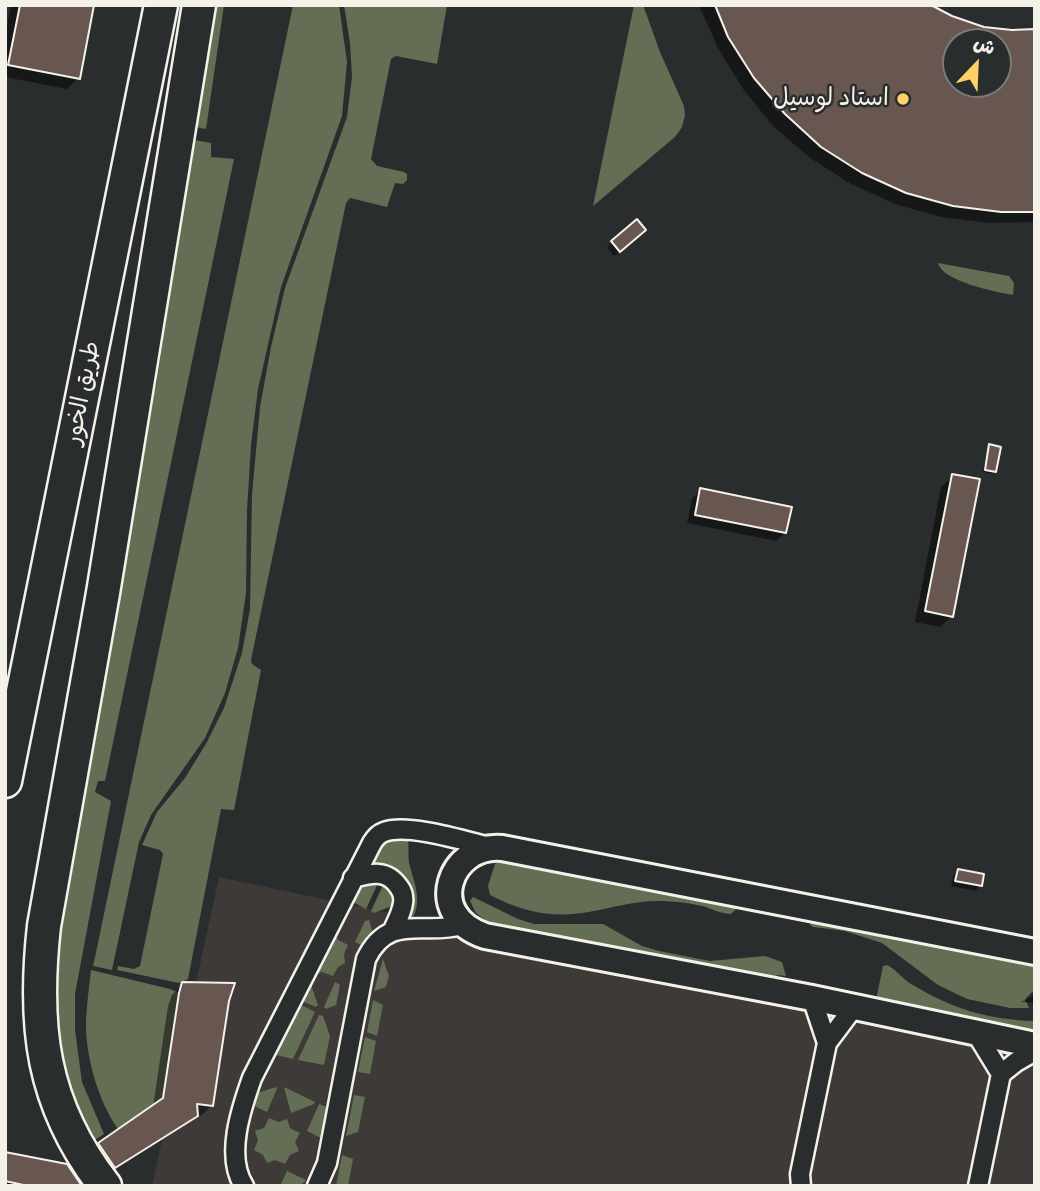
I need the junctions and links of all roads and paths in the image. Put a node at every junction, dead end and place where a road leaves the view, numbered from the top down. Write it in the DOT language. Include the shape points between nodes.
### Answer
graph roads {
  1 [pos="161,5"];
  2 [pos="199,5"];
  3 [pos="5,781"];
  4 [pos="490,846"];
  5 [pos="353,878"];
  6 [pos="462,925"];
  7 [pos="393,930"];
  8 [pos="1035,953"];
  9 [pos="812,998"];
  10 [pos="854,1007"];
  11 [pos="976,1034"];
  12 [pos="827,1043"];
  13 [pos="1035,1045"];
  14 [pos="1035,1051"];
  15 [pos="1001,1074"];
  16 [pos="105,1186"];
  17 [pos="244,1186"];
  18 [pos="317,1186"];
  19 [pos="801,1186"];
  20 [pos="978,1186"];
  1 -- 3 [label="highway, طريق الخور"];
  2 -- 16 [label="highway" via="39,970 38,1012 55,1096 72,1135"];
  4 -- 5 [label="street" via="416,830 385,831 372,843"];
  4 -- 6 [label="street" via="465,859 450,886 451,906"];
  4 -- 8 [label="street"];
  5 -- 7 [label="street" via="377,873 397,883 403,905"];
  5 -- 17 [label="street" via="247,1093 236,1152"];
  6 -- 7 [label="street"];
  6 -- 9 [label="street" via="485,936"];
  7 -- 18 [label="street" via="379,939 366,959 327,1163"];
  9 -- 10 [label="street"];
  9 -- 12 [label="street"];
  10 -- 11 [label="street"];
  10 -- 12 [label="street"];
  11 -- 13 [label="street"];
  11 -- 15 [label="street"];
  12 -- 19 [label="street"];
  14 -- 15 [label="street"];
  15 -- 20 [label="street"];
}
